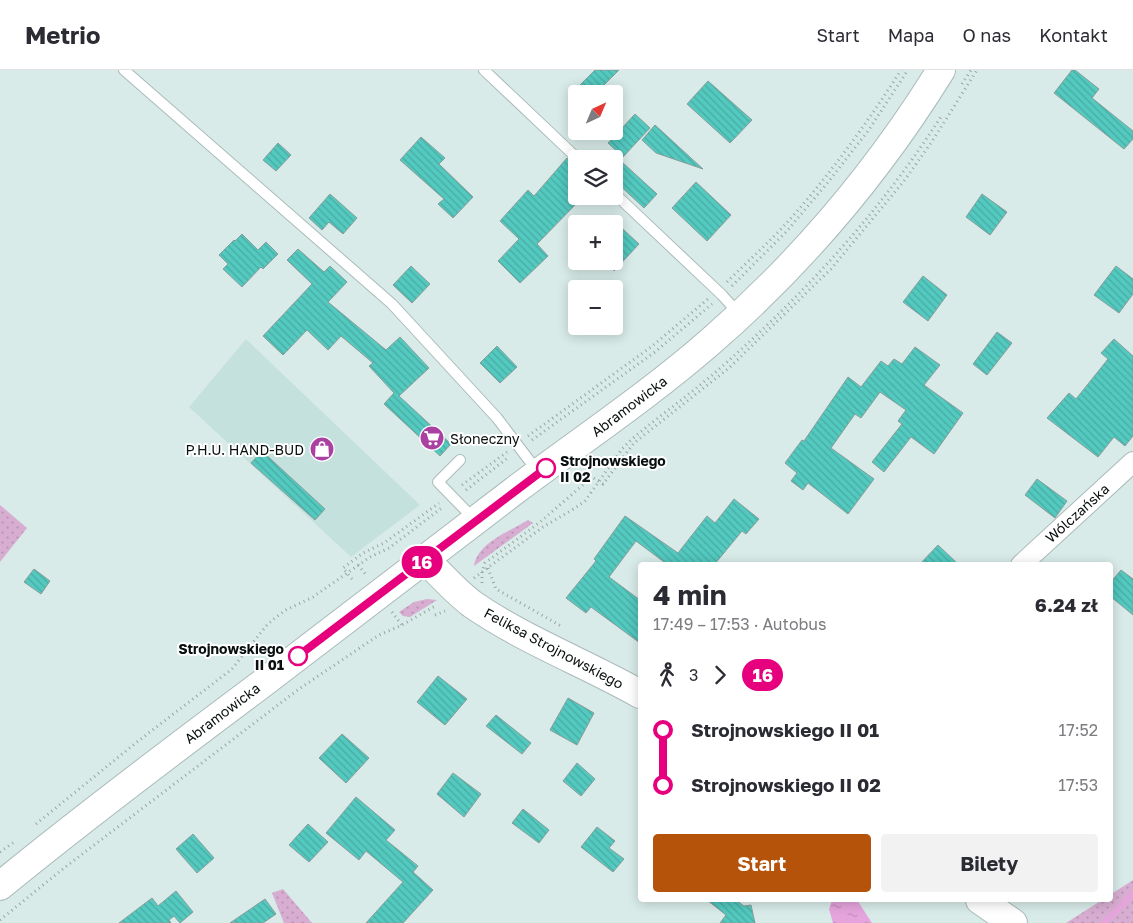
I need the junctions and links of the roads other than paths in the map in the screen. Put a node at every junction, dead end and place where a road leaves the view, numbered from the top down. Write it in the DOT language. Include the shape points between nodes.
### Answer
graph roads {
  1 [pos="124,70"];
  2 [pos="484,70"];
  3 [pos="941,70"];
  4 [pos="568,150"];
  5 [pos="623,201"];
  6 [pos="740,315"];
  7 [pos="460,460"];
  8 [pos="1133,462"];
  9 [pos="539,473"];
  10 [pos="476,521"];
  11 [pos="425,559"];
  12 [pos="1024,562"];
  13 [pos="638,693"];
  14 [pos="0,886"];
  15 [pos="983,902"];
  16 [pos="1013,923"];
  1 -- 9 [label="lane" via="392,304 497,418"];
  2 -- 4 [label="lane"];
  3 -- 6 [label="main road, Abramowicka" via="850,199 799,257"];
  5 -- 6 [label="lane"];
  6 -- 9 [label="main road, Abramowicka" via="670,375"];
  7 -- 10 [label="lane" via="438,482"];
  8 -- 12 [label="street, Wólczańska"];
  9 -- 10 [label="main road, Abramowicka"];
  10 -- 11 [label="main road, Abramowicka"];
  11 -- 13 [label="main road, Feliksa Strojnowskiego" via="479,608"];
  11 -- 14 [label="main road, Abramowicka"];
  15 -- 16 [label="main road"];
}
